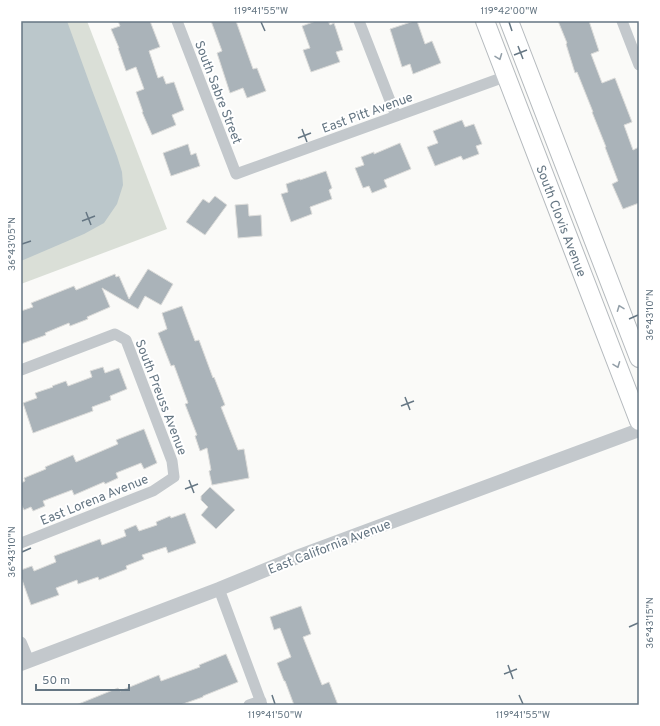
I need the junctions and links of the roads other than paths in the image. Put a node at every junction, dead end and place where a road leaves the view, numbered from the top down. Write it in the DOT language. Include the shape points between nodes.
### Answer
graph roads {
  1 [pos="177,21"];
  2 [pos="359,21"];
  3 [pos="485,21"];
  4 [pos="509,21"];
  5 [pos="622,21"];
  6 [pos="639,65"];
  7 [pos="507,76"];
  8 [pos="396,116"];
  9 [pos="236,174"];
  10 [pos="572,183"];
  11 [pos="639,358"];
  12 [pos="21,370"];
  13 [pos="639,421"];
  14 [pos="639,430"];
  15 [pos="174,476"];
  16 [pos="21,543"];
  17 [pos="218,589"];
  18 [pos="21,642"];
  19 [pos="25,663"];
  20 [pos="261,703"];
  21 [pos="249,705"];
  1 -- 9 [label="street, South Sabre Street"];
  2 -- 8 [label="street"];
  3 -- 7 [label="main road, South Clovis Avenue, one-way"];
  4 -- 10 [label="main road, South Clovis Avenue"];
  5 -- 6 [label="street"];
  7 -- 8 [label="street, East Pitt Avenue"];
  7 -- 10 [label="main road" via="518,77 520,80 552,155"];
  7 -- 13 [label="main road, South Clovis Avenue, one-way"];
  8 -- 9 [label="street, East Pitt Avenue"];
  11 -- 10 [label="main road, South Clovis Avenue, one-way"];
  12 -- 15 [label="street, South Preuss Avenue" via="114,334 126,340 172,461"];
  14 -- 17 [label="street, East California Avenue"];
  15 -- 16 [label="street, East Lorena Avenue" via="154,491"];
  17 -- 19 [label="street, East California Avenue"];
  17 -- 20 [label="street"];
  18 -- 19 [label="street"];
  20 -- 21 [label="street"];
}
